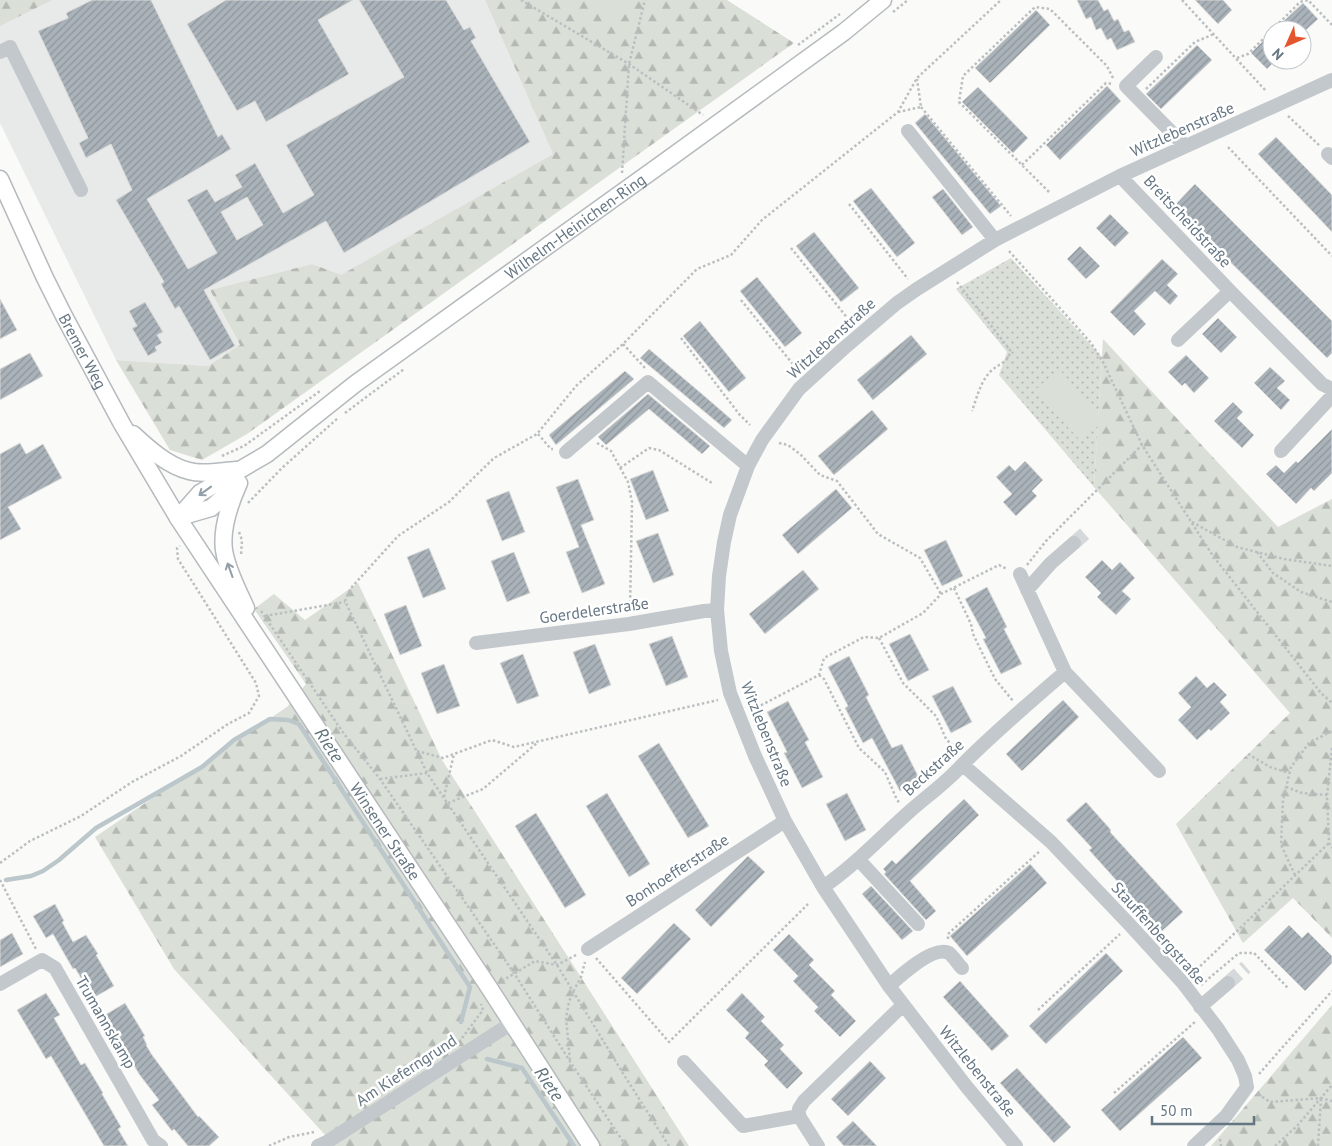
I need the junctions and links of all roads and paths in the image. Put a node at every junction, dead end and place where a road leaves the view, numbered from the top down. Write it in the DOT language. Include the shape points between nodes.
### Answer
graph roads {
  1 [pos="521,0"];
  2 [pos="645,0"];
  3 [pos="883,0"];
  4 [pos="908,0"];
  5 [pos="1001,0"];
  6 [pos="1182,0"];
  7 [pos="888,16"];
  8 [pos="1282,20"];
  9 [pos="1332,25"];
  10 [pos="1214,34"];
  11 [pos="1262,40"];
  12 [pos="0,52"];
  13 [pos="1156,57"];
  14 [pos="1237,58"];
  15 [pos="629,64"];
  16 [pos="917,78"];
  17 [pos="1332,80"];
  18 [pos="1266,91"];
  19 [pos="1138,98"];
  20 [pos="921,107"];
  21 [pos="898,112"];
  22 [pos="702,115"];
  23 [pos="1288,116"];
  24 [pos="908,131"];
  25 [pos="1185,146"];
  26 [pos="1228,147"];
  27 [pos="1330,156"];
  28 [pos="1022,165"];
  29 [pos="622,173"];
  30 [pos="1120,176"];
  31 [pos="0,179"];
  32 [pos="80,190"];
  33 [pos="1049,192"];
  34 [pos="849,204"];
  35 [pos="1012,217"];
  36 [pos="995,240"];
  37 [pos="791,248"];
  38 [pos="1009,251"];
  39 [pos="1332,256"];
  40 [pos="908,279"];
  41 [pos="957,282"];
  42 [pos="1230,291"];
  43 [pos="741,300"];
  44 [pos="849,320"];
  45 [pos="681,338"];
  46 [pos="1178,340"];
  47 [pos="623,344"];
  48 [pos="409,365"];
  49 [pos="796,368"];
  50 [pos="648,382"];
  51 [pos="1332,389"];
  52 [pos="1332,396"];
  53 [pos="972,411"];
  54 [pos="122,424"];
  55 [pos="750,425"];
  56 [pos="537,434"];
  57 [pos="586,436"];
  58 [pos="779,443"];
  59 [pos="1142,445"];
  60 [pos="1281,451"];
  61 [pos="566,452"];
  62 [pos="748,466"];
  63 [pos="620,468"];
  64 [pos="239,477"];
  65 [pos="712,483"];
  66 [pos="245,506"];
  67 [pos="178,518"];
  68 [pos="1192,522"];
  69 [pos="237,524"];
  70 [pos="192,540"];
  71 [pos="1074,543"];
  72 [pos="1257,552"];
  73 [pos="241,557"];
  74 [pos="1332,566"];
  75 [pos="1020,574"];
  76 [pos="954,588"];
  77 [pos="1027,590"];
  78 [pos="941,594"];
  79 [pos="345,602"];
  80 [pos="1332,602"];
  81 [pos="260,610"];
  82 [pos="717,610"];
  83 [pos="265,616"];
  84 [pos="629,624"];
  85 [pos="879,638"];
  86 [pos="476,643"];
  87 [pos="263,647"];
  88 [pos="1065,672"];
  89 [pos="819,675"];
  90 [pos="718,700"];
  91 [pos="1332,703"];
  92 [pos="1020,710"];
  93 [pos="748,712"];
  94 [pos="1332,731"];
  95 [pos="538,742"];
  96 [pos="1332,748"];
  97 [pos="417,752"];
  98 [pos="454,754"];
  99 [pos="1248,754"];
  100 [pos="965,763"];
  101 [pos="1159,771"];
  102 [pos="428,773"];
  103 [pos="1289,773"];
  104 [pos="380,779"];
  105 [pos="1286,786"];
  106 [pos="1327,796"];
  107 [pos="444,797"];
  108 [pos="448,803"];
  109 [pos="909,812"];
  110 [pos="785,821"];
  111 [pos="1051,842"];
  112 [pos="1329,843"];
  113 [pos="1332,848"];
  114 [pos="858,859"];
  115 [pos="0,863"];
  116 [pos="1295,876"];
  117 [pos="0,880"];
  118 [pos="823,887"];
  119 [pos="808,904"];
  120 [pos="918,924"];
  121 [pos="1130,924"];
  122 [pos="948,941"];
  123 [pos="588,948"];
  124 [pos="42,960"];
  125 [pos="557,965"];
  126 [pos="962,968"];
  127 [pos="514,973"];
  128 [pos="1228,983"];
  129 [pos="0,984"];
  130 [pos="889,986"];
  131 [pos="1187,988"];
  132 [pos="1288,988"];
  133 [pos="490,989"];
  134 [pos="1332,991"];
  135 [pos="573,992"];
  136 [pos="903,1005"];
  137 [pos="1038,1010"];
  138 [pos="1203,1010"];
  139 [pos="512,1023"];
  140 [pos="461,1039"];
  141 [pos="684,1062"];
  142 [pos="571,1063"];
  143 [pos="1332,1085"];
  144 [pos="1247,1087"];
  145 [pos="1114,1093"];
  146 [pos="1321,1098"];
  147 [pos="1332,1102"];
  148 [pos="799,1116"];
  149 [pos="315,1131"];
  150 [pos="153,1144"];
  151 [pos="269,1146"];
  152 [pos="318,1146"];
  153 [pos="591,1146"];
  154 [pos="626,1146"];
  155 [pos="670,1146"];
  156 [pos="818,1146"];
  157 [pos="1016,1146"];
  158 [pos="1194,1146"];
  159 [pos="1275,1146"];
  160 [pos="1318,1146"];
  1 -- 15 [label="path"];
  2 -- 15 [label="path"];
  3 -- 64 [label="main road, Wilhelm-Heinichen-Ring" via="844,32 355,384"];
  4 -- 7 [label="path"];
  5 -- 16 [label="path"];
  6 -- 10 [label="path"];
  8 -- 9 [label="path" via="1300,2 1308,0"];
  10 -- 14 [label="path"];
  10 -- 19 [label="path" via="1195,42"];
  11 -- 14 [label="path" via="1248,54"];
  12 -- 32 [label="street" via="10,47"];
  13 -- 19 [label="street" via="1126,86"];
  14 -- 18 [label="path"];
  15 -- 22 [label="path"];
  15 -- 29 [label="path"];
  16 -- 20 [label="path"];
  16 -- 21 [label="path"];
  17 -- 25 [label="street, Witzlebenstraße"];
  19 -- 25 [label="street"];
  20 -- 21 [label="path"];
  20 -- 35 [label="path"];
  21 -- 47 [label="path" via="762,220 731,255 697,270"];
  23 -- 27 [label="path"];
  24 -- 36 [label="street"];
  25 -- 30 [label="street, Witzlebenstraße"];
  26 -- 39 [label="path"];
  28 -- 28 [label="path" via="959,102 963,76 1035,8 1050,9 1107,66 1117,85 1106,83"];
  28 -- 33 [label="path"];
  30 -- 36 [label="street, Witzlebenstraße"];
  30 -- 42 [label="street, Breitscheidstraße"];
  31 -- 54 [label="main road, Bremer Weg" via="45,278"];
  34 -- 40 [label="path"];
  36 -- 62 [label="street, Witzlebenstraße" via="897,303 799,389 762,440"];
  37 -- 44 [label="path"];
  38 -- 59 [label="path" via="1091,343"];
  41 -- 53 [label="path" via="1010,350 1006,362 990,372 979,388"];
  42 -- 46 [label="street, Breitscheidstraße"];
  42 -- 51 [label="street, Breitscheidstraße" via="1322,384"];
  43 -- 49 [label="path"];
  45 -- 55 [label="path"];
  47 -- 50 [label="path" via="646,368"];
  47 -- 56 [label="path" via="576,386"];
  48 -- 66 [label="path" via="340,417"];
  50 -- 57 [label="street"];
  50 -- 62 [label="street"];
  52 -- 60 [label="street"];
  54 -- 64 [label="main road" via="170,463 188,471"];
  54 -- 67 [label="main road, Bremer Weg"];
  56 -- 61 [label="path" via="551,449"];
  56 -- 79 [label="path" via="494,458 449,502 398,536 352,588"];
  57 -- 61 [label="street"];
  57 -- 63 [label="path" via="611,451"];
  58 -- 78 [label="path" via="788,444 820,475 837,481 878,534 920,558"];
  59 -- 68 [label="path"];
  59 -- 75 [label="path" via="1046,541"];
  62 -- 82 [label="street, Witzlebenstraße" via="724,542"];
  63 -- 65 [label="path" via="649,448 659,450"];
  63 -- 84 [label="path" via="628,482 632,502"];
  64 -- 67 [label="main road, Wilhelm-Heinichen-Ring" via="200,493"];
  87 -- 64 [label="main road, one-way" via="224,550 224,529"];
  67 -- 70 [label="main road, Winsener Straße"];
  68 -- 72 [label="path" via="1238,547"];
  68 -- 91 [label="path" via="1213,556"];
  69 -- 73 [label="path" via="242,540"];
  70 -- 87 [label="main road, Winsener Straße"];
  70 -- 115 [label="path" via="177,548 178,559 256,682 259,696 249,713 81,816 30,841"];
  71 -- 77 [label="street"];
  72 -- 74 [label="path"];
  72 -- 80 [label="path" via="1273,573 1301,592"];
  75 -- 76 [label="path" via="999,565"];
  75 -- 77 [label="street"];
  76 -- 78 [label="path"];
  76 -- 92 [label="path" via="995,679"];
  77 -- 88 [label="street"];
  78 -- 85 [label="path" via="923,613"];
  79 -- 83 [label="path"];
  79 -- 97 [label="path"];
  81 -- 83 [label="path"];
  82 -- 84 [label="street, Goerdelerstraße"];
  82 -- 110 [label="street, Witzlebenstraße" via="730,694"];
  83 -- 104 [label="path" via="344,734"];
  84 -- 86 [label="street, Goerdelerstraße"];
  85 -- 89 [label="path" via="864,637 824,658"];
  85 -- 100 [label="path" via="903,683 936,716 946,739"];
  87 -- 133 [label="main road, Winsener Straße"];
  88 -- 92 [label="street, Beckstraße"];
  88 -- 101 [label="street"];
  89 -- 93 [label="path"];
  89 -- 109 [label="path" via="859,748 884,772 897,800"];
  90 -- 95 [label="path"];
  92 -- 100 [label="street, Beckstraße"];
  94 -- 103 [label="path" via="1309,743"];
  95 -- 98 [label="path" via="514,747 492,740"];
  95 -- 108 [label="path" via="483,789"];
  96 -- 106 [label="path"];
  97 -- 98 [label="path" via="443,758"];
  97 -- 102 [label="path"];
  98 -- 107 [label="path"];
  99 -- 103 [label="path" via="1270,767"];
  100 -- 109 [label="street, Beckstraße"];
  100 -- 111 [label="street, Stauffenbergstraße"];
  102 -- 104 [label="path"];
  102 -- 107 [label="path"];
  103 -- 105 [label="path"];
  104 -- 127 [label="path"];
  105 -- 106 [label="path" via="1302,793"];
  105 -- 116 [label="path" via="1281,845"];
  106 -- 112 [label="path"];
  107 -- 108 [label="path"];
  108 -- 125 [label="path"];
  109 -- 114 [label="street, Beckstraße"];
  110 -- 118 [label="street, Witzlebenstraße"];
  110 -- 123 [label="street, Bonhoefferstraße"];
  111 -- 121 [label="street, Stauffenbergstraße"];
  111 -- 122 [label="path" via="948,934"];
  112 -- 113 [label="path"];
  112 -- 116 [label="path"];
  114 -- 118 [label="street, Beckstraße"];
  114 -- 120 [label="street"];
  116 -- 131 [label="path"];
  117 -- 124 [label="path"];
  118 -- 130 [label="street, Witzlebenstraße"];
  119 -- 123 [label="path" via="669,1042"];
  121 -- 131 [label="street, Stauffenbergstraße"];
  121 -- 137 [label="path"];
  123 -- 125 [label="path"];
  123 -- 135 [label="path" via="581,977"];
  124 -- 129 [label="street"];
  124 -- 150 [label="street, Trumannskamp" via="55,968"];
  125 -- 127 [label="path" via="535,961"];
  125 -- 135 [label="path"];
  126 -- 130 [label="street" via="949,953 930,954"];
  127 -- 133 [label="path"];
  127 -- 142 [label="path"];
  128 -- 138 [label="street"];
  130 -- 136 [label="street, Witzlebenstraße"];
  131 -- 132 [label="path" via="1239,953 1254,953"];
  131 -- 138 [label="street, Stauffenbergstraße"];
  133 -- 139 [label="main road, Winsener Straße"];
  133 -- 140 [label="path" via="478,999 483,1010"];
  134 -- 144 [label="path"];
  135 -- 142 [label="path" via="566,1018"];
  135 -- 155 [label="path"];
  136 -- 148 [label="street" via="812,1092 799,1109"];
  136 -- 157 [label="street, Witzlebenstraße"];
  138 -- 144 [label="street, Stauffenbergstraße" via="1238,1060"];
  138 -- 145 [label="path"];
  139 -- 152 [label="street, Am Kieferngrund"];
  139 -- 153 [label="main road, Winsener Straße"];
  141 -- 148 [label="street" via="743,1126"];
  142 -- 154 [label="path"];
  143 -- 146 [label="path"];
  144 -- 146 [label="path" via="1270,1102"];
  144 -- 158 [label="street" via="1226,1116"];
  146 -- 147 [label="path"];
  146 -- 159 [label="path"];
  146 -- 160 [label="path"];
  148 -- 156 [label="street"];
  149 -- 151 [label="path"];
}
